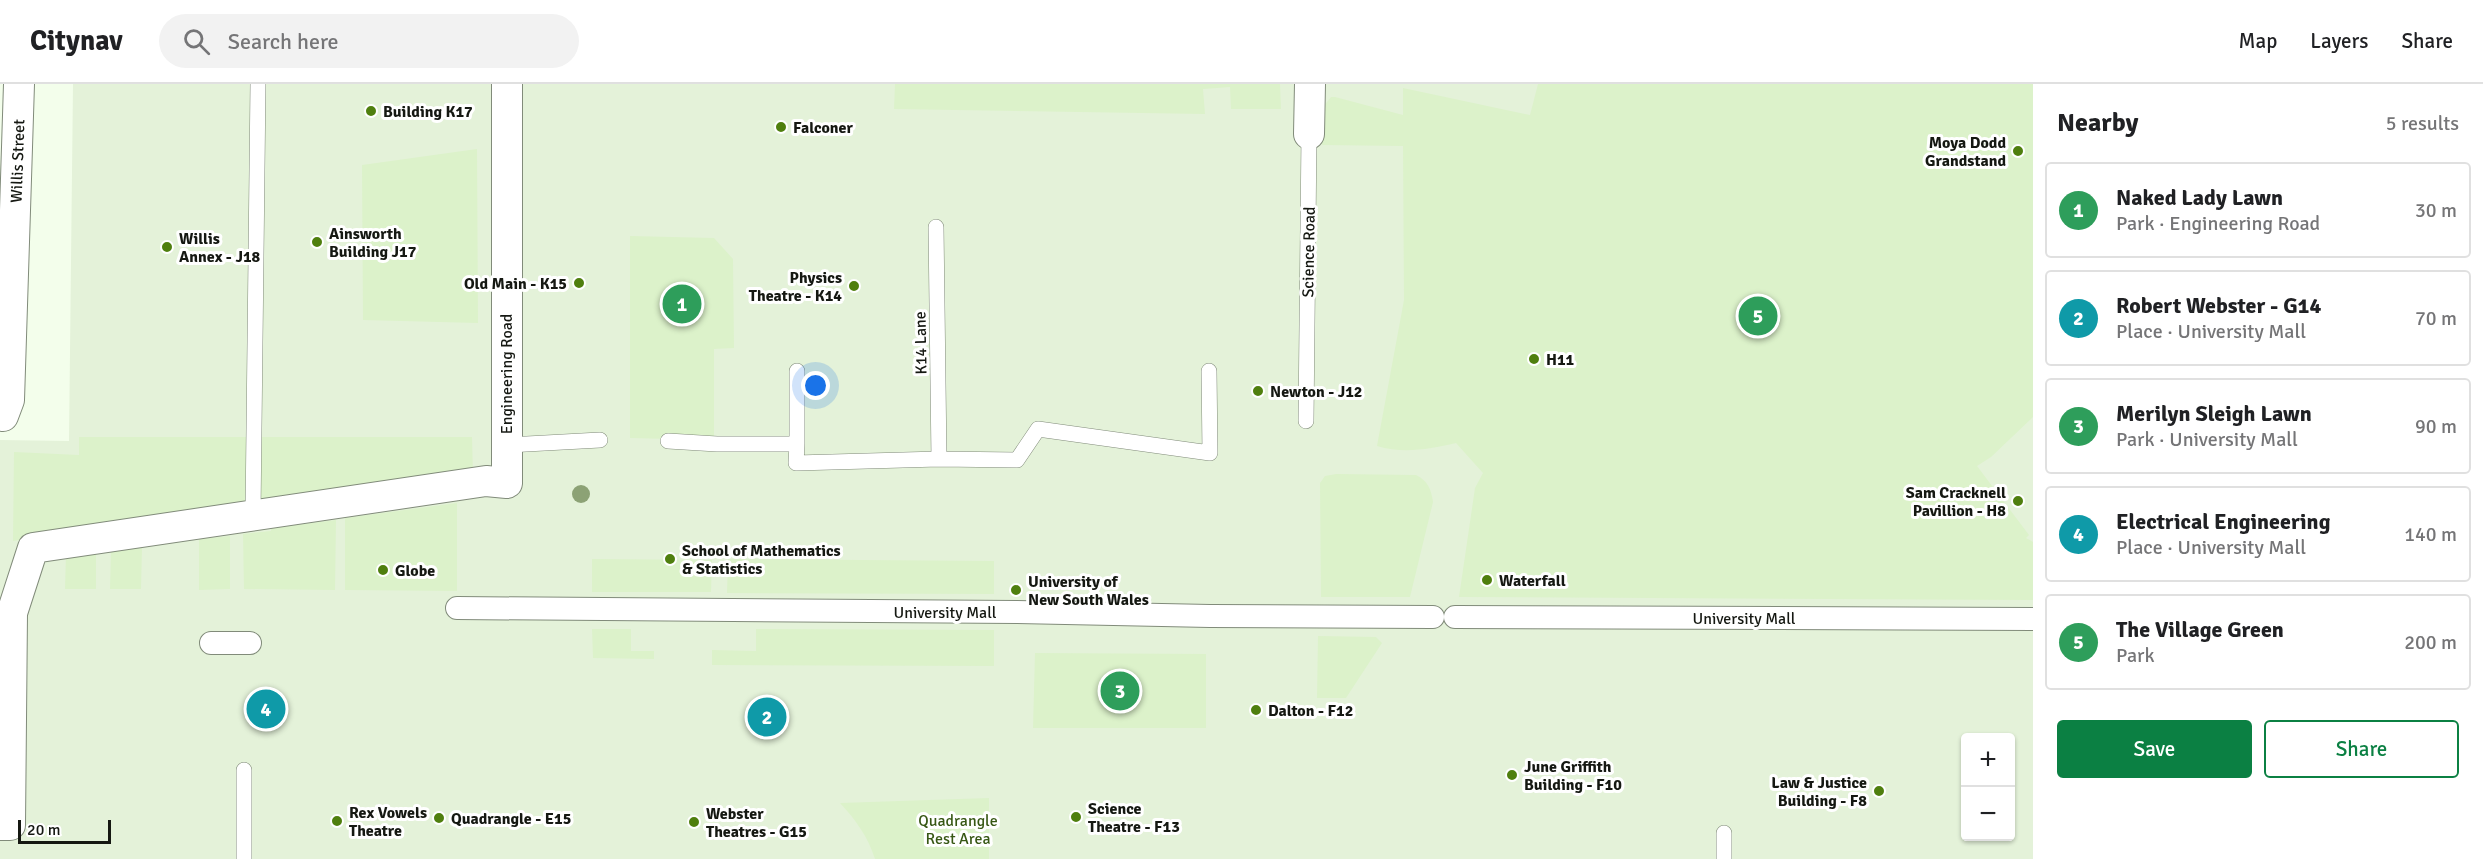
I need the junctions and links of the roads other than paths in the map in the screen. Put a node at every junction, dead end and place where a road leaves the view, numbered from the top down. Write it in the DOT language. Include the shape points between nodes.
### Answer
graph roads {
  1 [pos="258,84"];
  2 [pos="507,84"];
  3 [pos="1310,84"];
  4 [pos="13,94"];
  5 [pos="1309,134"];
  6 [pos="936,227"];
  7 [pos="797,371"];
  8 [pos="1209,371"];
  9 [pos="1,417"];
  10 [pos="1306,421"];
  11 [pos="600,440"];
  12 [pos="668,441"];
  13 [pos="797,444"];
  14 [pos="507,446"];
  15 [pos="939,459"];
  16 [pos="253,516"];
  17 [pos="457,608"];
  18 [pos="2033,619"];
  19 [pos="211,643"];
  20 [pos="250,643"];
  21 [pos="244,771"];
  22 [pos="0,825"];
  23 [pos="1724,833"];
  24 [pos="244,859"];
  25 [pos="1724,859"];
  1 -- 16 [label="lane"];
  2 -- 14 [label="street, Engineering Road"];
  3 -- 5 [label="street, Science Road"];
  4 -- 9 [label="street, Willis Street" via="9,400"];
  5 -- 10 [label="lane, Science Road"];
  6 -- 15 [label="lane, K14 Lane"];
  7 -- 13 [label="lane"];
  8 -- 15 [label="lane" via="1210,453 1038,429 1017,460"];
  11 -- 14 [label="lane"];
  12 -- 13 [label="lane"];
  13 -- 15 [label="lane" via="796,463"];
  14 -- 16 [label="street, Engineering Road" via="507,483 486,481"];
  16 -- 22 [label="street" via="33,548 12,613 10,825"];
  17 -- 18 [label="street, University Mall"];
  19 -- 20 [label="street"];
  21 -- 24 [label="lane"];
  23 -- 25 [label="lane"];
}
